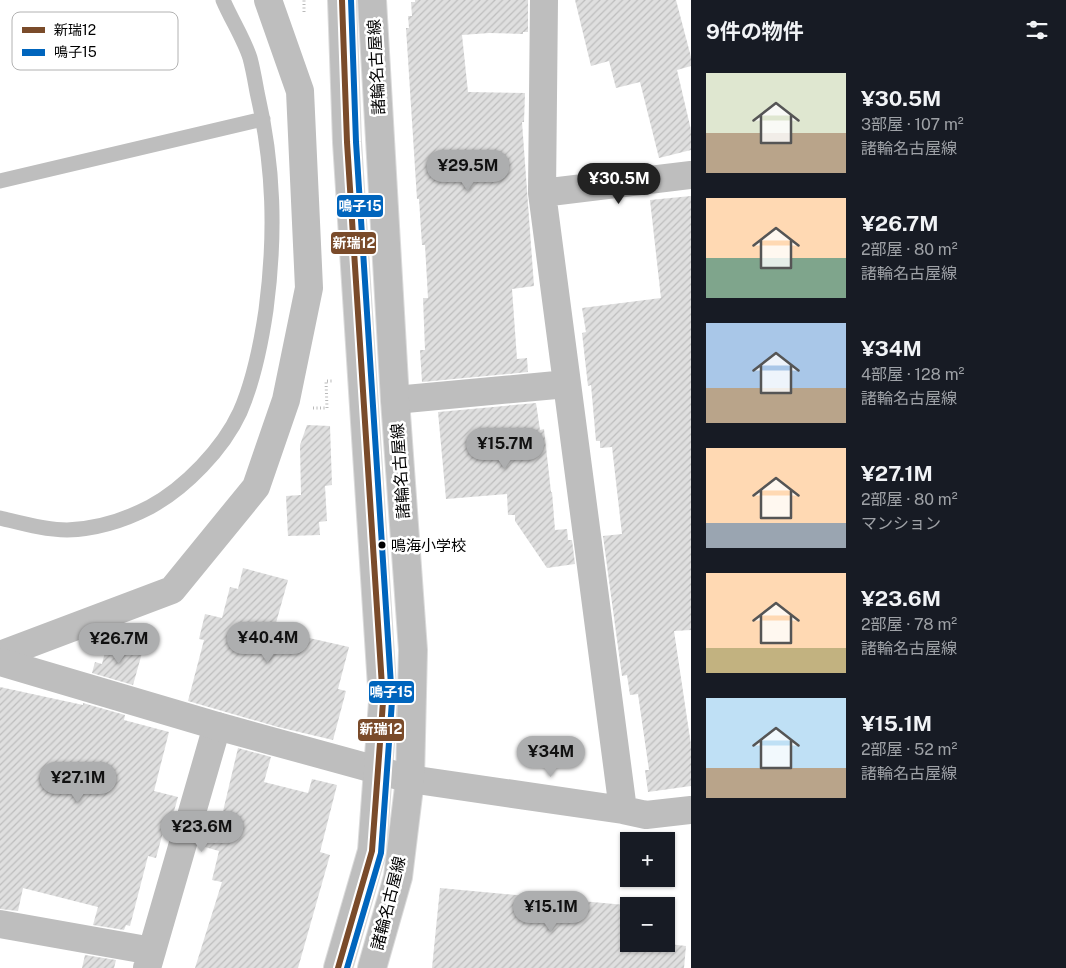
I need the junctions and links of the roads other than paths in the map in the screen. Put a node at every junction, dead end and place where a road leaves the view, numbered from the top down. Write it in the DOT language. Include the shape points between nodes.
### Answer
graph roads {
  1 [pos="223,0"];
  2 [pos="268,0"];
  3 [pos="342,0"];
  4 [pos="372,0"];
  5 [pos="544,0"];
  6 [pos="263,119"];
  7 [pos="691,174"];
  8 [pos="0,180"];
  9 [pos="542,193"];
  10 [pos="567,384"];
  11 [pos="395,400"];
  12 [pos="0,518"];
  13 [pos="0,655"];
  14 [pos="0,662"];
  15 [pos="217,726"];
  16 [pos="377,771"];
  17 [pos="410,779"];
  18 [pos="623,810"];
  19 [pos="691,810"];
  20 [pos="0,924"];
  21 [pos="149,960"];
  22 [pos="338,968"];
  23 [pos="372,968"];
  1 -- 6 [label="lane" via="249,57"];
  2 -- 13 [label="street" via="300,91 309,288 286,400 256,487 172,590"];
  3 -- 16 [label="street, 諸輪名古屋線" via="347,142 383,702"];
  4 -- 11 [label="street, 諸輪名古屋線"];
  5 -- 9 [label="street"];
  6 -- 8 [label="lane"];
  6 -- 12 [label="lane" via="273,200 270,279 262,342 240,413 221,443 197,472 168,497 135,515 100,526 66,530"];
  7 -- 9 [label="street"];
  9 -- 10 [label="street"];
  10 -- 11 [label="street"];
  10 -- 18 [label="street"];
  11 -- 17 [label="street, 諸輪名古屋線" via="413,650"];
  14 -- 15 [label="street"];
  15 -- 16 [label="street"];
  15 -- 21 [label="street"];
  16 -- 17 [label="street"];
  16 -- 22 [label="street, 諸輪名古屋線" via="372,850"];
  17 -- 18 [label="street"];
  17 -- 23 [label="street, 諸輪名古屋線" via="398,877"];
  18 -- 19 [label="street" via="646,815"];
  20 -- 21 [label="street"];
}
